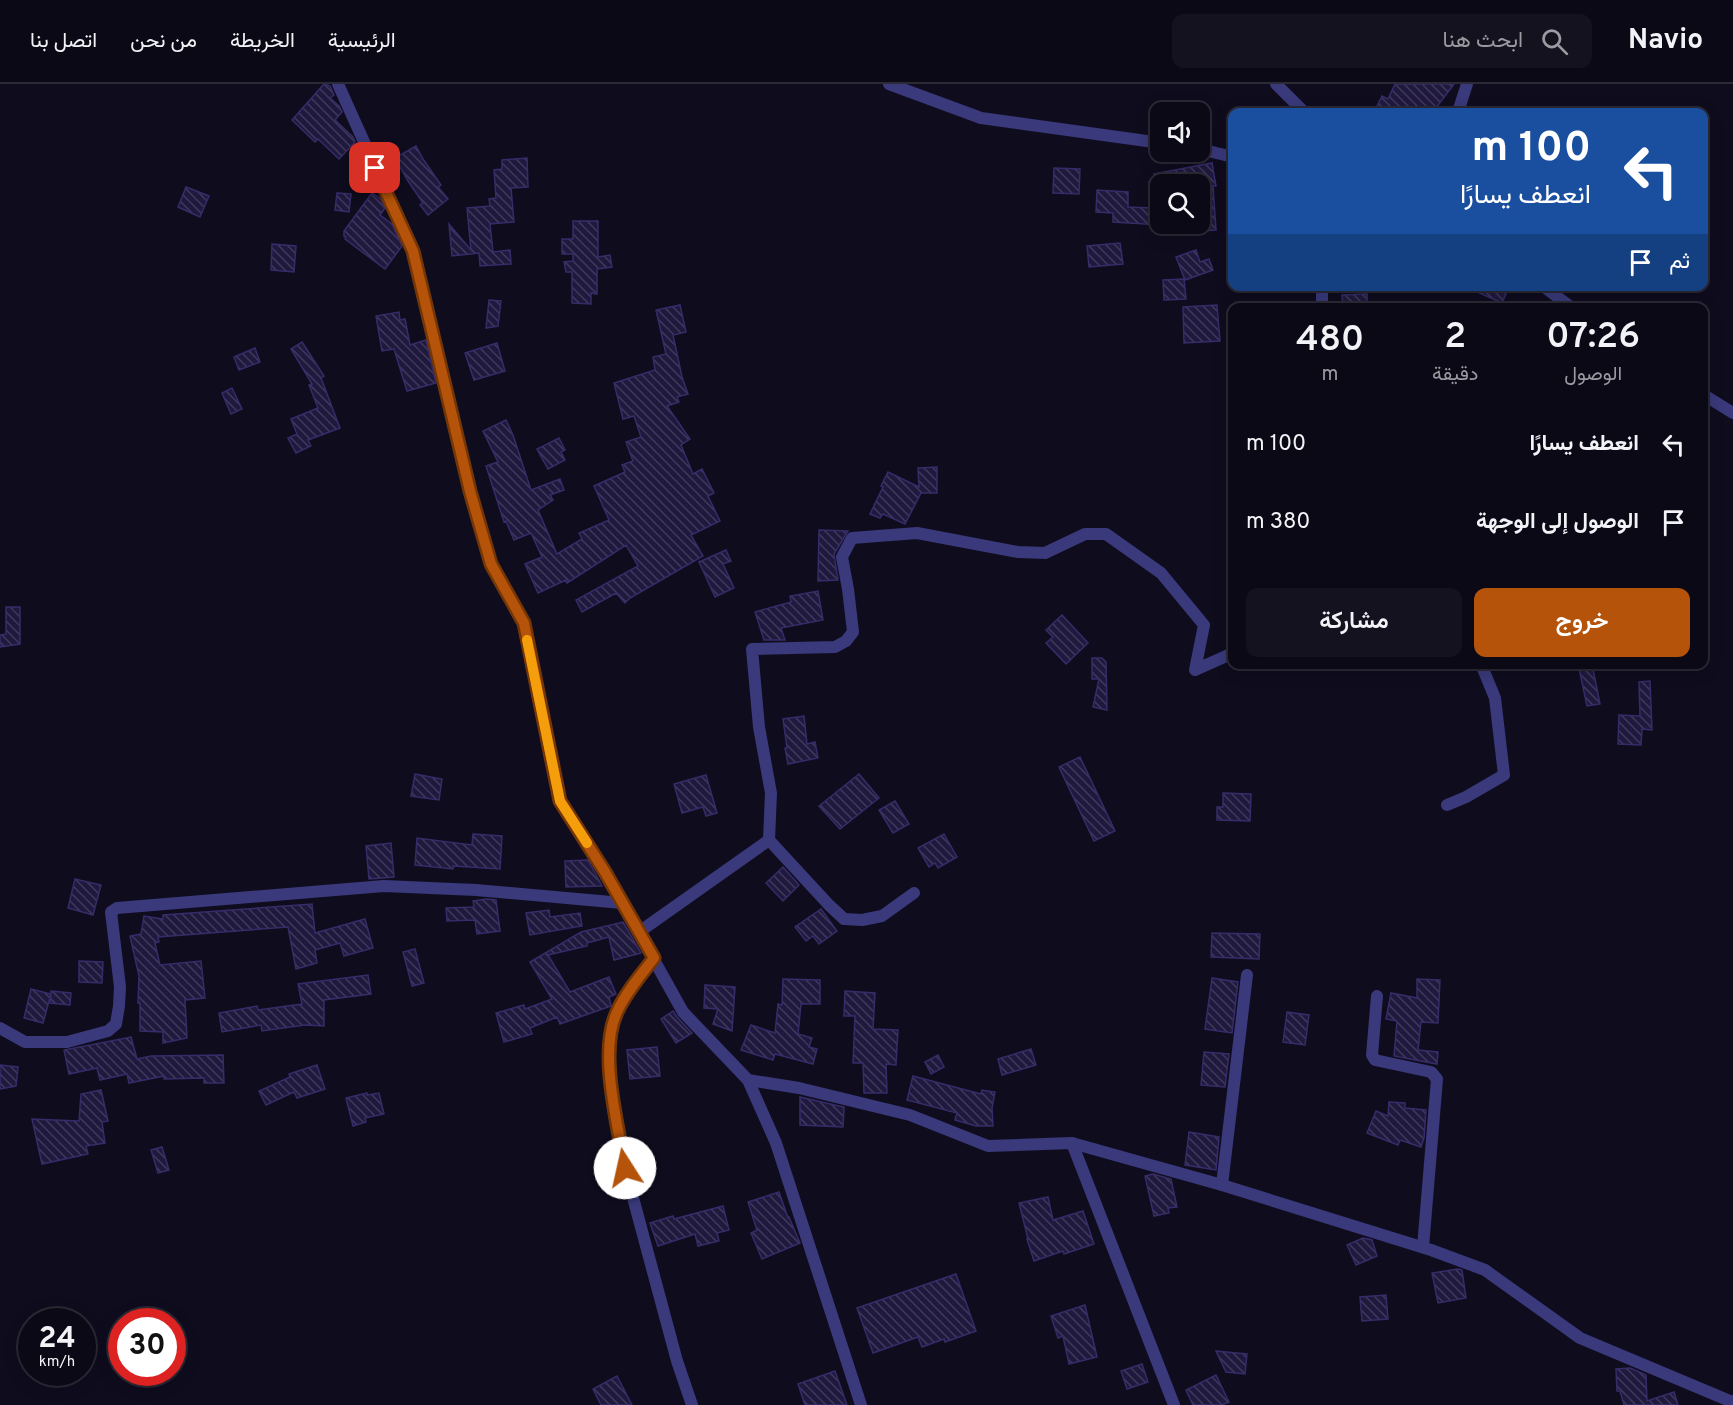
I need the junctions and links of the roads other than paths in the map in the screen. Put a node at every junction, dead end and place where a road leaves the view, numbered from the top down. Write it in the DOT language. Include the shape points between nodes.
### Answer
graph roads {
  1 [pos="338,84"];
  2 [pos="889,84"];
  3 [pos="1276,84"];
  4 [pos="1467,84"];
  5 [pos="1298,108"];
  6 [pos="1459,108"];
  7 [pos="1150,141"];
  8 [pos="1210,151"];
  9 [pos="1228,156"];
  10 [pos="1550,291"];
  11 [pos="1565,303"];
  12 [pos="1708,397"];
  13 [pos="1733,413"];
  14 [pos="1228,655"];
  15 [pos="1482,669"];
  16 [pos="1447,805"];
  17 [pos="769,840"];
  18 [pos="914,894"];
  19 [pos="622,903"];
  20 [pos="639,932"];
  21 [pos="654,958"];
  22 [pos="1247,975"];
  23 [pos="1377,996"];
  24 [pos="0,1028"];
  25 [pos="748,1080"];
  26 [pos="1072,1143"];
  27 [pos="1222,1185"];
  28 [pos="1423,1247"];
  29 [pos="1733,1401"];
  30 [pos="692,1405"];
  31 [pos="861,1405"];
  32 [pos="1174,1405"];
  1 -- 19 [label="street" via="413,251 488,554 524,623 560,801"];
  2 -- 7 [label="street" via="981,118"];
  3 -- 5 [label="street"];
  4 -- 6 [label="street"];
  8 -- 9 [label="street"];
  10 -- 11 [label="street"];
  12 -- 13 [label="street"];
  14 -- 17 [label="street" via="1195,670 1204,625 1161,573 1106,534 1085,534 1045,553 1018,552 917,532 852,538 842,557 853,632 846,641 835,647 752,649 759,728 771,794"];
  15 -- 16 [label="street" via="1496,698 1504,775"];
  17 -- 18 [label="street" via="844,919 882,916"];
  17 -- 20 [label="street"];
  19 -- 20 [label="street"];
  19 -- 24 [label="street" via="384,886 117,908 111,912 120,987 116,1024 108,1031 68,1042 25,1042"];
  20 -- 21 [label="street"];
  21 -- 25 [label="street" via="683,1012"];
  21 -- 30 [label="street" via="616,1013 608,1065 625,1168"];
  22 -- 27 [label="street"];
  23 -- 28 [label="street" via="1372,1055 1375,1060 1431,1072 1437,1079"];
  25 -- 26 [label="street" via="910,1115 988,1146"];
  25 -- 31 [label="street" via="776,1143"];
  26 -- 27 [label="street"];
  26 -- 32 [label="street"];
  27 -- 28 [label="street"];
  28 -- 29 [label="street" via="1485,1270 1580,1338"];
}
